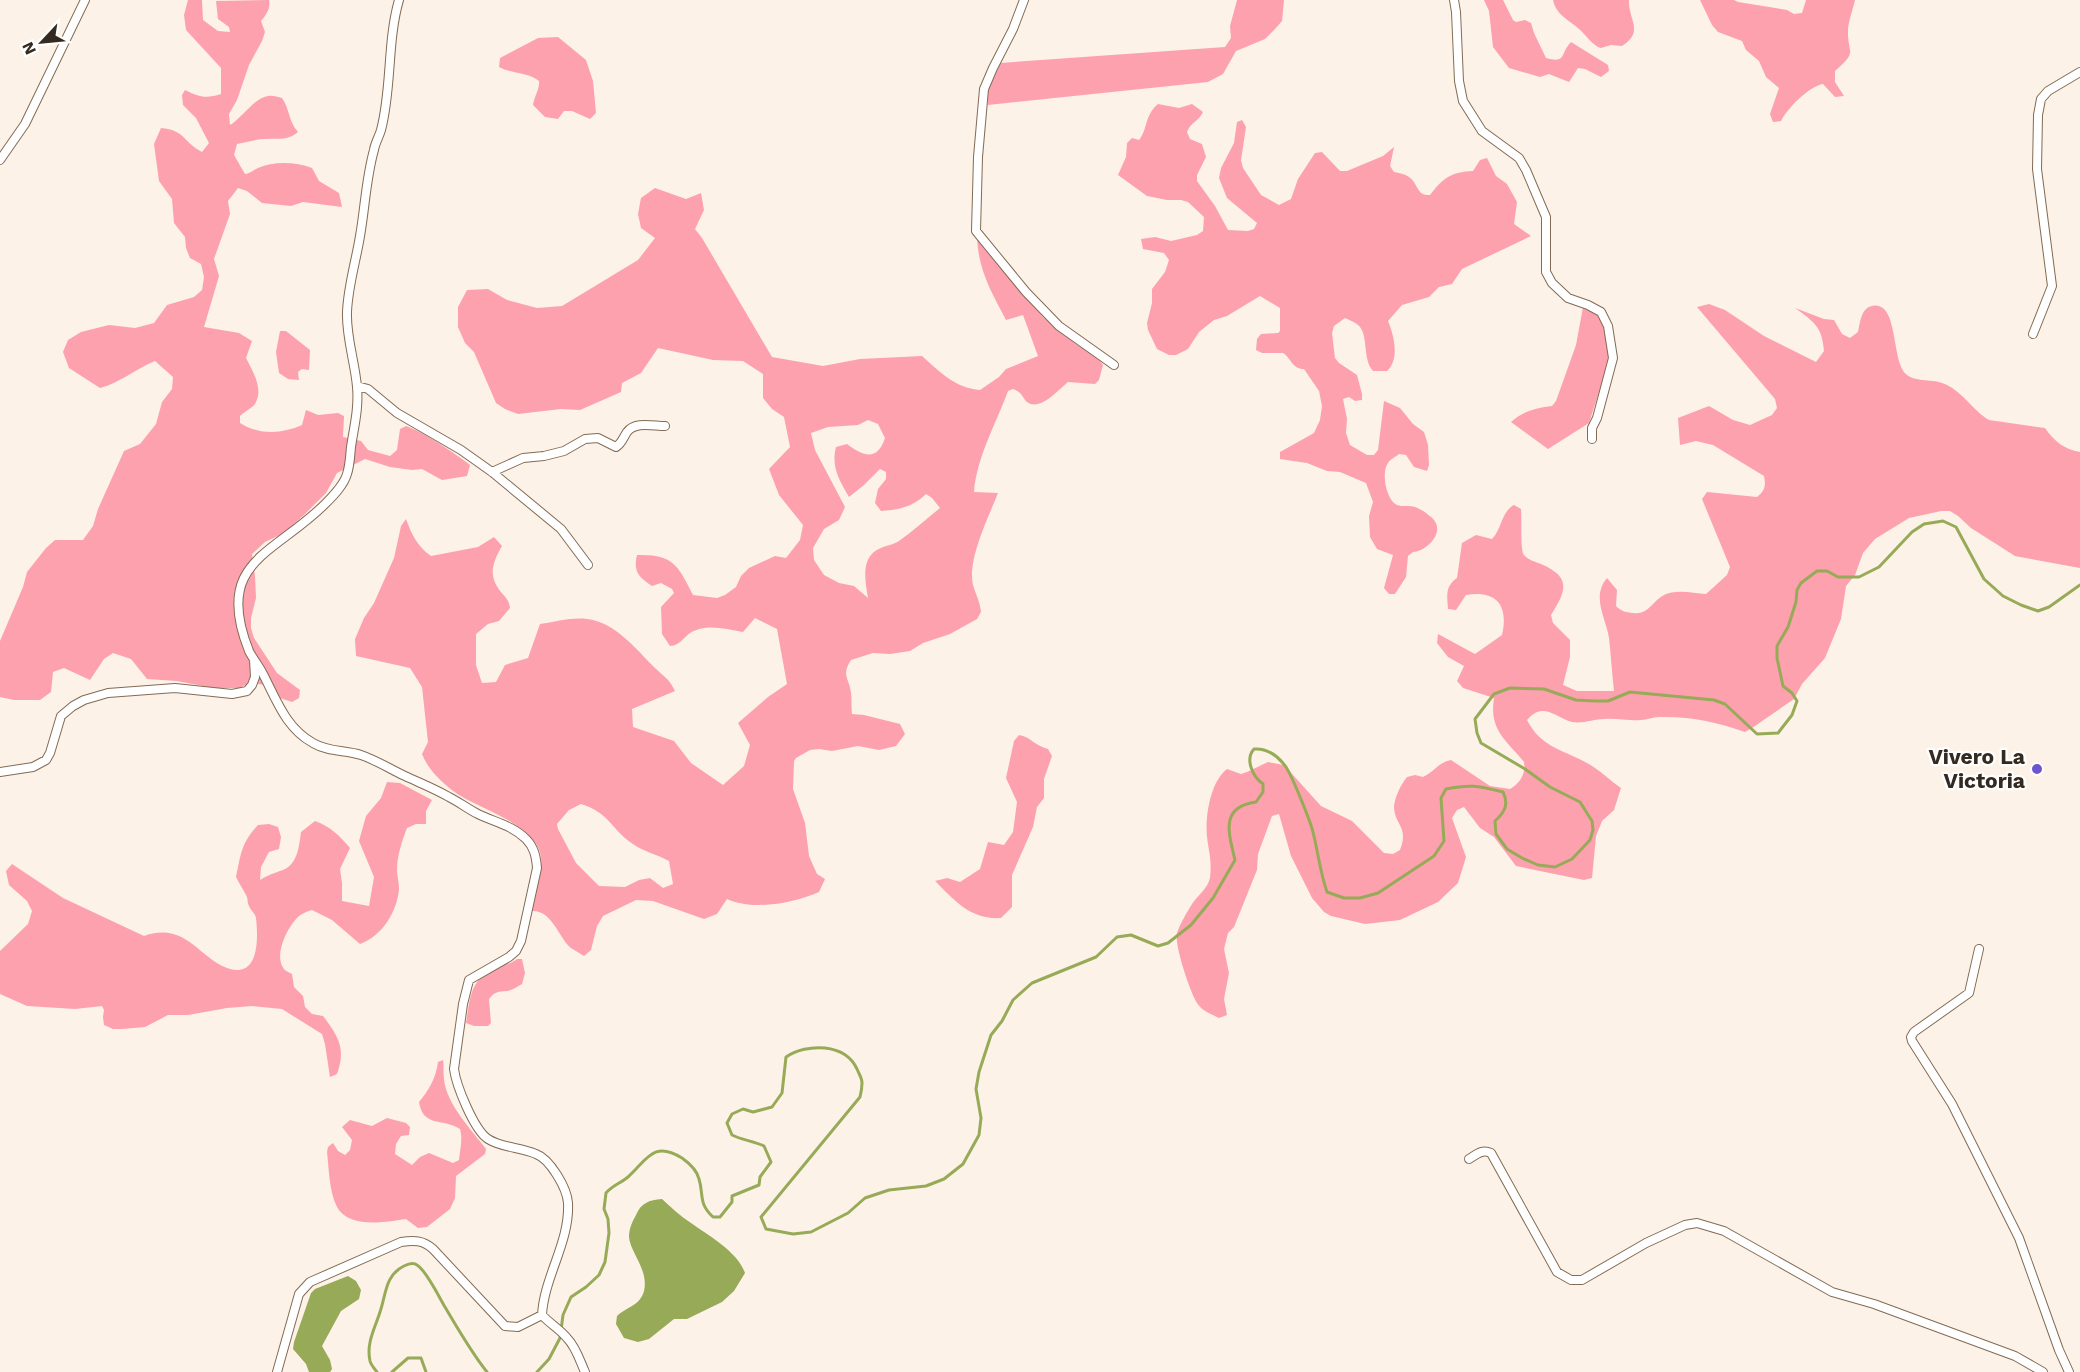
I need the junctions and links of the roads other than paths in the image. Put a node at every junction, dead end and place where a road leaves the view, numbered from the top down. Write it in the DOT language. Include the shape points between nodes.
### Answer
graph roads {
  1 [pos="85,0"];
  2 [pos="399,0"];
  3 [pos="1024,0"];
  4 [pos="1454,0"];
  5 [pos="2080,72"];
  6 [pos="0,160"];
  7 [pos="2033,334"];
  8 [pos="1114,365"];
  9 [pos="357,386"];
  10 [pos="664,426"];
  11 [pos="1592,439"];
  12 [pos="492,472"];
  13 [pos="588,566"];
  14 [pos="254,660"];
  15 [pos="0,772"];
  16 [pos="1979,949"];
  17 [pos="1469,1159"];
  18 [pos="542,1315"];
  19 [pos="277,1372"];
  20 [pos="585,1372"];
  21 [pos="2043,1372"];
  22 [pos="2070,1372"];
  1 -- 6 [label="street" via="25,124"];
  2 -- 9 [label="street" via="382,129 374,148 363,205 347,311"];
  3 -- 8 [label="street" via="984,89 976,231 1059,326"];
  4 -- 11 [label="street" via="1461,91 1467,108 1482,131 1519,158 1526,170 1546,217 1548,277 1568,298 1601,312 1608,326 1613,358"];
  5 -- 7 [label="street" via="2048,91 2041,99 2038,115 2037,169 2052,286"];
  9 -- 12 [label="street" via="368,389 388,407"];
  9 -- 14 [label="street" via="356,422 343,482 294,532 262,554 241,584 238,600 242,627"];
  10 -- 12 [label="street" via="630,429 616,447 598,438 585,439 564,452 523,458"];
  12 -- 13 [label="street" via="561,529"];
  14 -- 15 [label="street" via="255,677 247,691 232,694 175,688 108,693 84,700 61,716 46,760 33,767"];
  14 -- 18 [label="street" via="282,714 312,743 371,759 503,824 532,846 537,868 521,941 509,957 470,980 454,1069 460,1092 484,1136 538,1154 554,1171 566,1195 560,1251"];
  16 -- 22 [label="street" via="1969,993 1911,1037 1952,1104 2019,1238"];
  17 -- 21 [label="street" via="1485,1150 1491,1153 1557,1272 1570,1280 1582,1280 1646,1243 1697,1223 1724,1231 1832,1292 2015,1356"];
  18 -- 19 [label="street" via="518,1327 505,1326 426,1243 401,1242 303,1287"];
  18 -- 20 [label="street" via="566,1336"];
}
